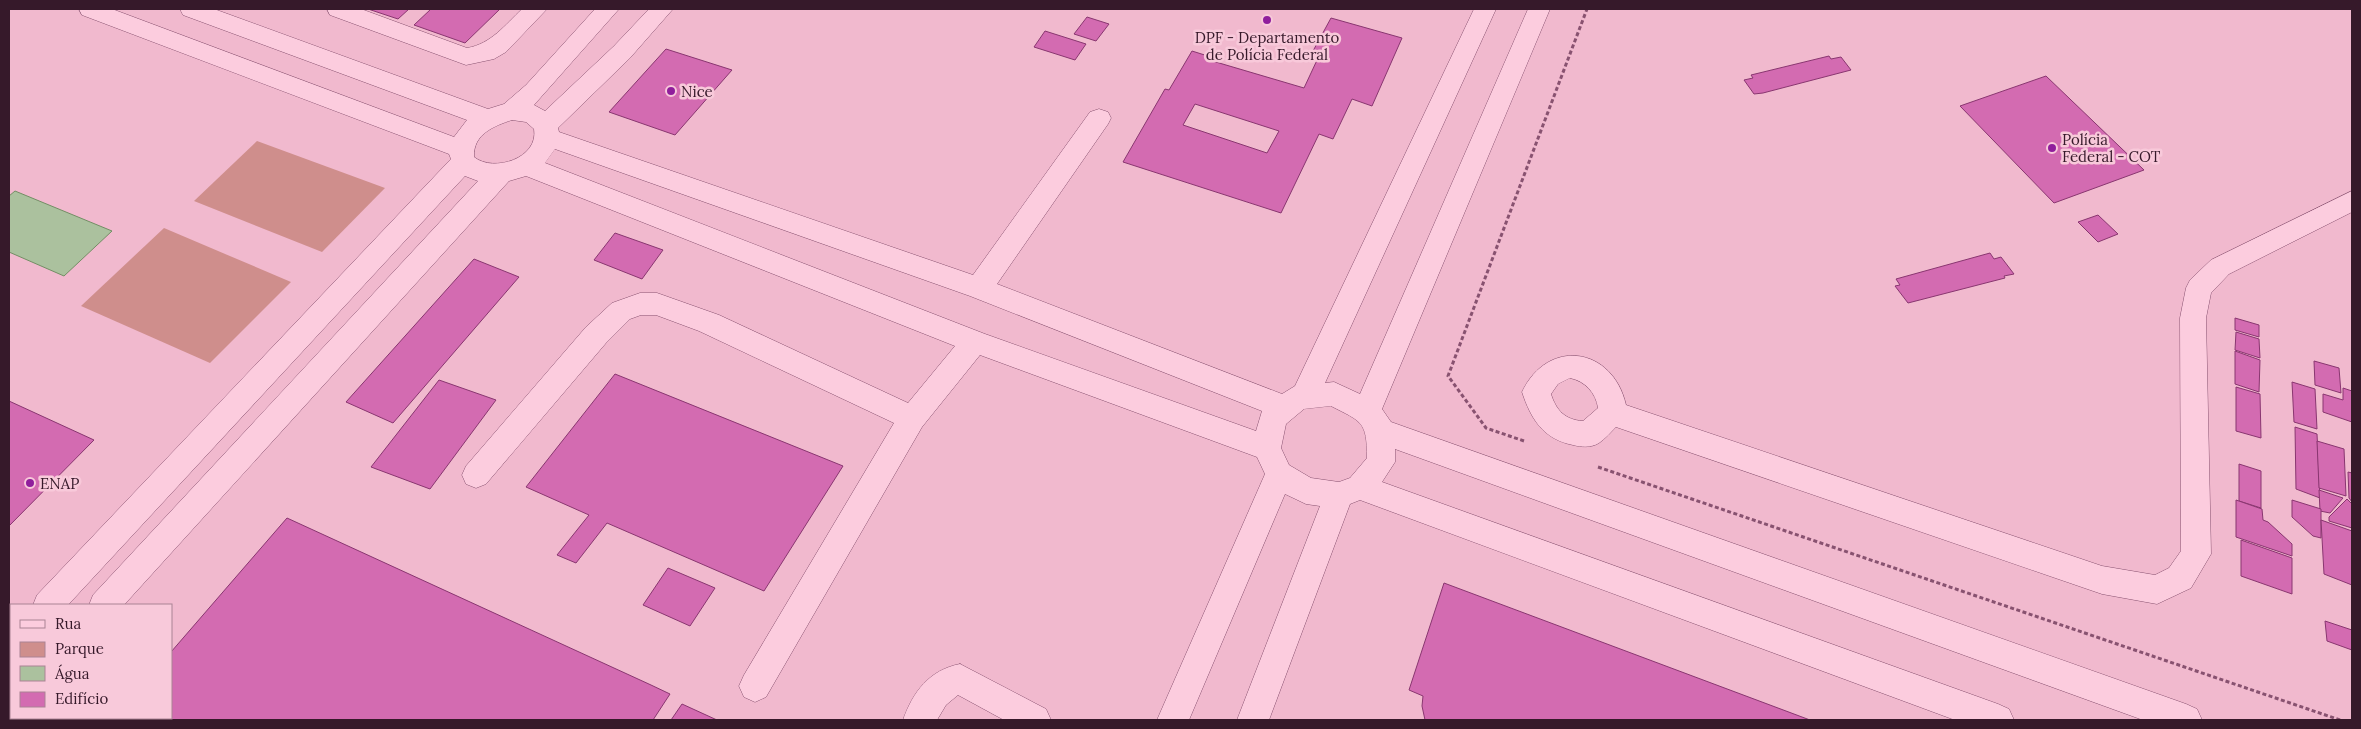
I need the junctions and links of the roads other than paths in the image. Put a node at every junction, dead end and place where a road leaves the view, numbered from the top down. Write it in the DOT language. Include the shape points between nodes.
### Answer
graph roads {
  1 [pos="90,9"];
  2 [pos="191,9"];
  3 [pos="338,9"];
  4 [pos="536,9"];
  5 [pos="608,9"];
  6 [pos="662,9"];
  7 [pos="1485,9"];
  8 [pos="1539,9"];
  9 [pos="512,111"];
  10 [pos="487,118"];
  11 [pos="1099,118"];
  12 [pos="546,131"];
  13 [pos="462,155"];
  14 [pos="513,169"];
  15 [pos="2352,201"];
  16 [pos="979,288"];
  17 [pos="975,342"];
  18 [pos="1295,402"];
  19 [pos="1612,413"];
  20 [pos="912,418"];
  21 [pos="1374,421"];
  22 [pos="1273,461"];
  23 [pos="476,475"];
  24 [pos="1349,491"];
  25 [pos="49,604"];
  26 [pos="105,604"];
  27 [pos="755,686"];
  28 [pos="919,720"];
  29 [pos="1035,720"];
  30 [pos="1172,720"];
  31 [pos="1253,720"];
  32 [pos="1998,720"];
  33 [pos="2186,720"];
  1 -- 13 [label="lane"];
  2 -- 10 [label="lane"];
  3 -- 4 [label="lane" via="466,57 486,53 498,46"];
  5 -- 9 [label="lane"];
  6 -- 12 [label="lane"];
  7 -- 18 [label="lane"];
  8 -- 21 [label="lane"];
  9 -- 10 [label="lane"];
  9 -- 12 [label="lane" via="533,114"];
  10 -- 13 [label="lane" via="469,132"];
  11 -- 16 [label="lane"];
  12 -- 14 [label="lane" via="541,152"];
  12 -- 16 [label="lane"];
  13 -- 14 [label="lane" via="472,170 485,174"];
  13 -- 25 [label="lane"];
  14 -- 17 [label="lane"];
  14 -- 26 [label="lane"];
  15 -- 19 [label="lane" via="2220,267 2199,288 2193,318 2196,554 2180,578 2157,590 2102,580"];
  16 -- 18 [label="lane"];
  17 -- 20 [label="lane"];
  17 -- 22 [label="lane"];
  18 -- 21 [label="lane" via="1334,394"];
  18 -- 22 [label="lane" via="1273,418"];
  20 -- 23 [label="lane" via="709,323 657,304 640,304 621,311 596,335"];
  20 -- 27 [label="lane"];
  21 -- 24 [label="lane" via="1381,462"];
  21 -- 33 [label="lane"];
  22 -- 24 [label="lane" via="1306,492"];
  22 -- 30 [label="lane"];
  24 -- 31 [label="lane"];
  24 -- 32 [label="lane"];
  28 -- 29 [label="lane" via="939,686 949,680 960,679"];
}
